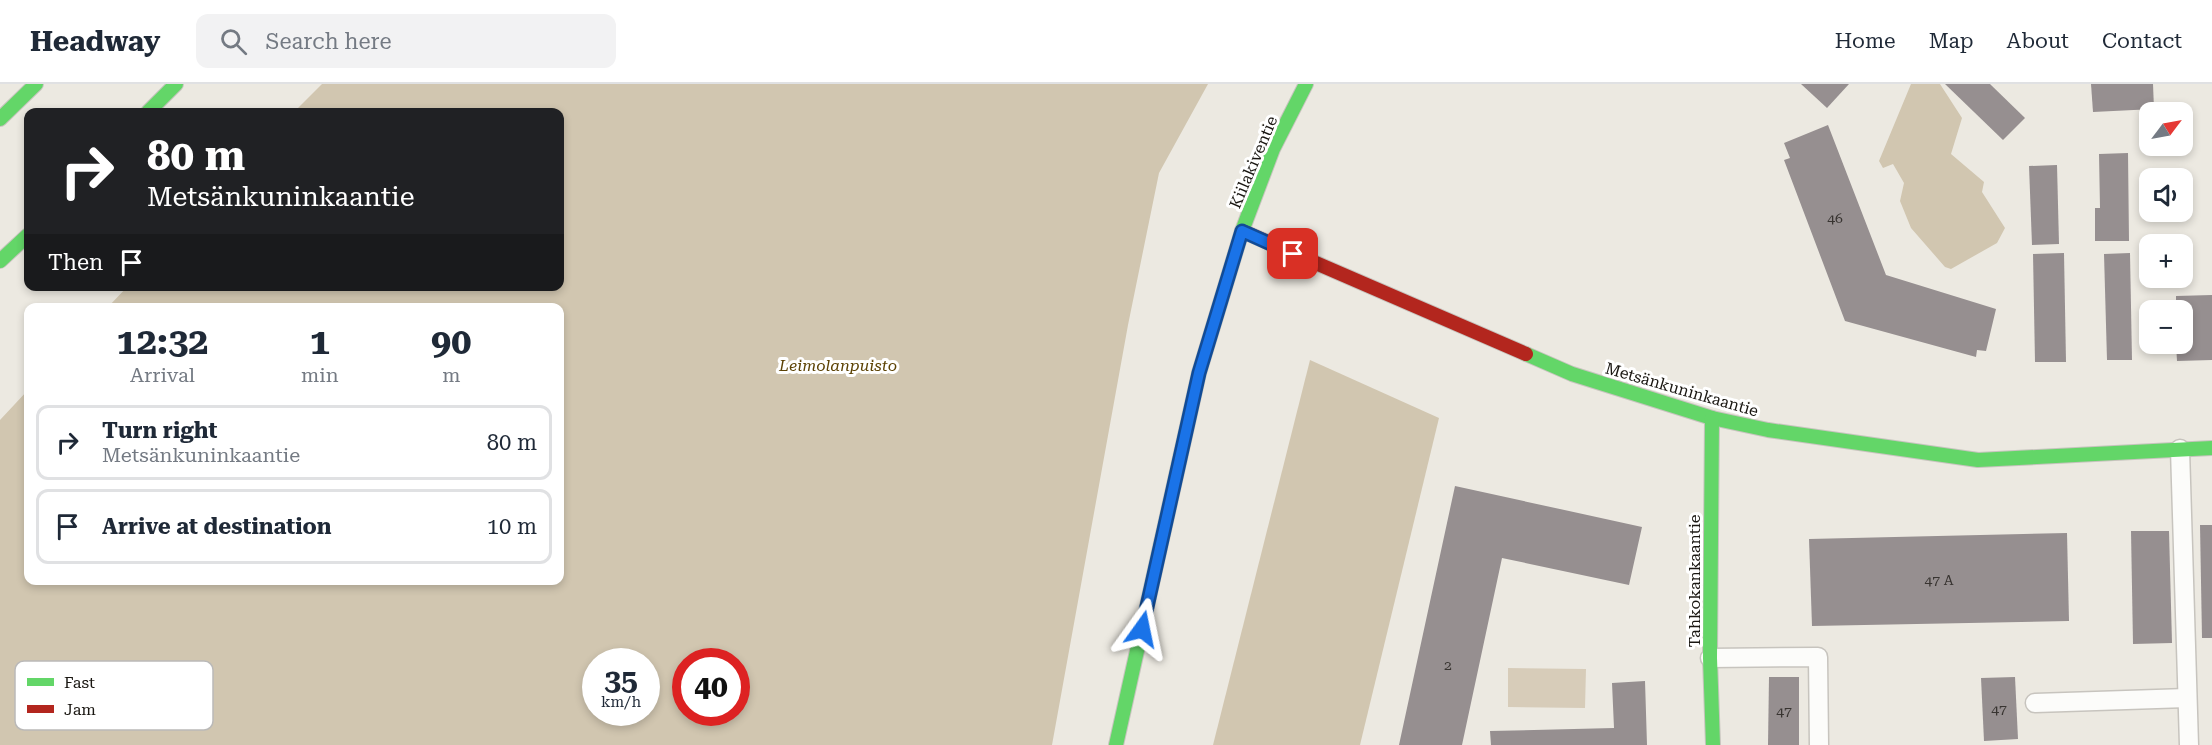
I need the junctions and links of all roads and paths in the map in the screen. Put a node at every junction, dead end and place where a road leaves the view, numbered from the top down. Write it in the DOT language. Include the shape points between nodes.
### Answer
graph roads {
  1 [pos="36,84"];
  2 [pos="176,84"];
  3 [pos="1306,84"];
  4 [pos="152,108"];
  5 [pos="5,114"];
  6 [pos="1242,231"];
  7 [pos="24,239"];
  8 [pos="0,261"];
  9 [pos="1712,418"];
  10 [pos="2212,448"];
  11 [pos="2180,449"];
  12 [pos="1710,658"];
  13 [pos="2187,698"];
  14 [pos="2035,703"];
  15 [pos="1116,745"];
  16 [pos="1713,745"];
  17 [pos="1819,745"];
  18 [pos="2189,745"];
  1 -- 5 [label="main road"];
  2 -- 4 [label="main road"];
  3 -- 6 [label="main road, Kiilakiventie" via="1273,148"];
  6 -- 9 [label="main road, Metsänkuninkaantie" via="1572,374"];
  6 -- 15 [label="main road, Kiilakiventie" via="1199,373"];
  7 -- 8 [label="main road"];
  9 -- 11 [label="main road, Metsänkuninkaantie" via="1768,430 1978,460"];
  9 -- 12 [label="main road, Tahkokankaantie"];
  10 -- 11 [label="main road, Metsänkuninkaantie"];
  11 -- 13 [label="lane"];
  12 -- 16 [label="main road, Tahkokankaantie"];
  12 -- 17 [label="lane" via="1818,657"];
  13 -- 14 [label="lane"];
  13 -- 18 [label="lane"];
}
